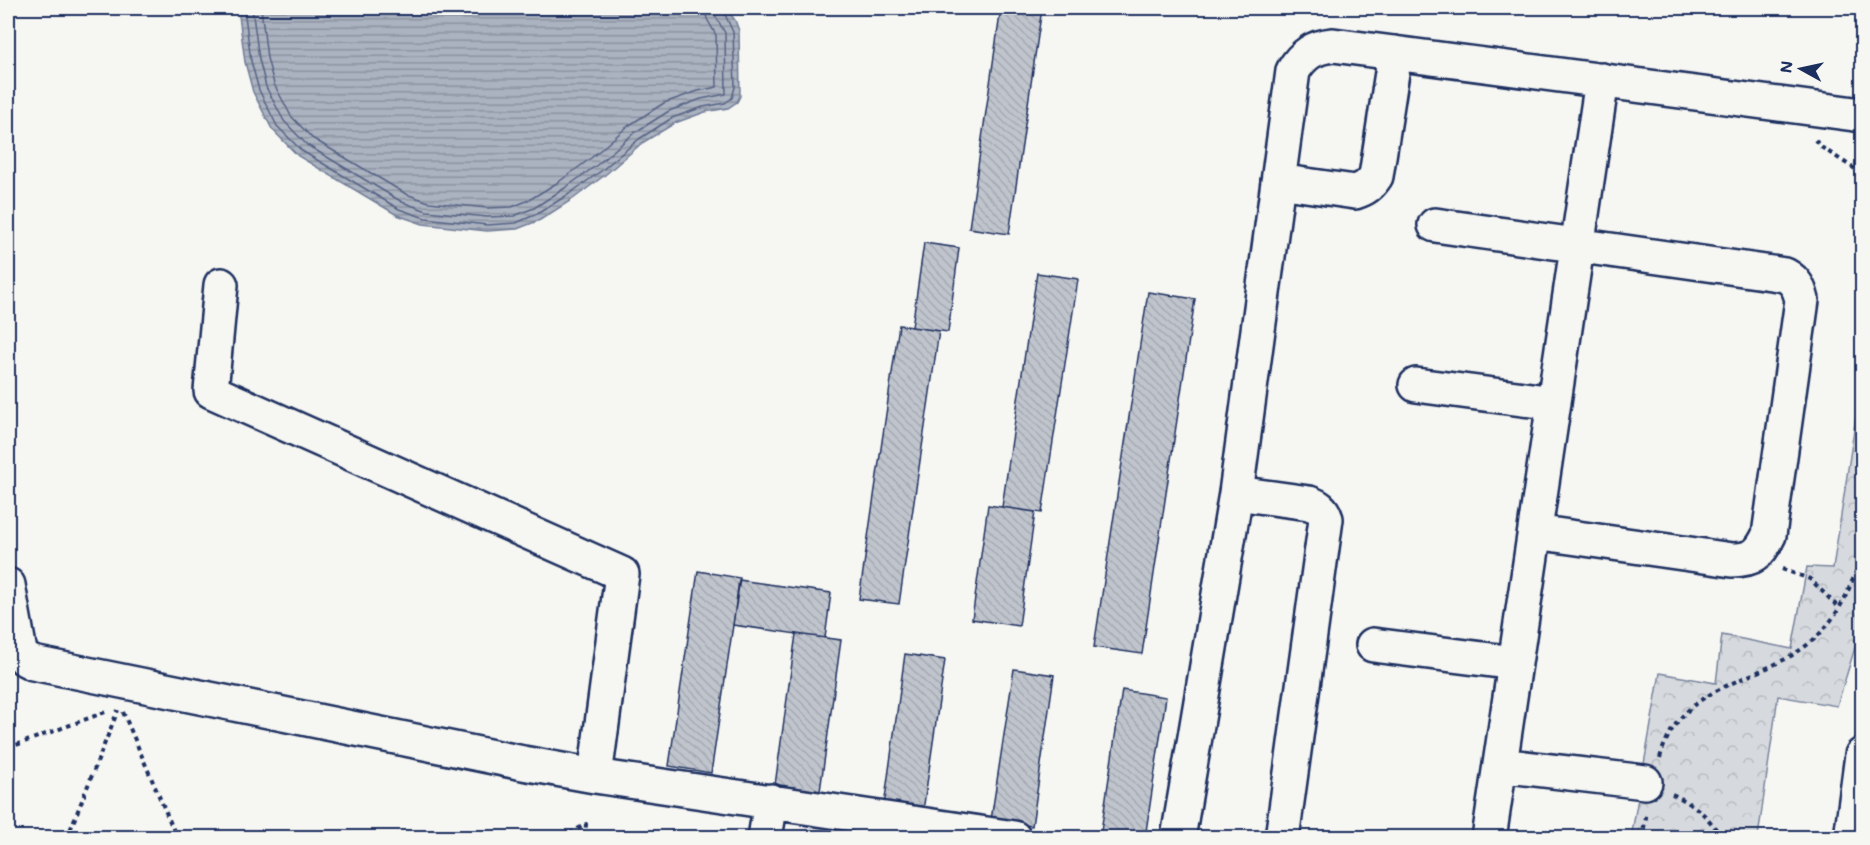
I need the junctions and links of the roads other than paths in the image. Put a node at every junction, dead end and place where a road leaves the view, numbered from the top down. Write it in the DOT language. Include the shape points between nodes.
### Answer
graph roads {
  1 [pos="1395,53"];
  2 [pos="1602,80"];
  3 [pos="1863,115"];
  4 [pos="1278,181"];
  5 [pos="1435,225"];
  6 [pos="1578,245"];
  7 [pos="221,285"];
  8 [pos="1416,385"];
  9 [pos="1554,403"];
  10 [pos="1236,493"];
  11 [pos="1535,532"];
  12 [pos="8,585"];
  13 [pos="1372,645"];
  14 [pos="1515,663"];
  15 [pos="1863,755"];
  16 [pos="1500,765"];
  17 [pos="595,776"];
  18 [pos="1649,784"];
  19 [pos="771,801"];
  20 [pos="941,832"];
  21 [pos="765,837"];
  22 [pos="1014,837"];
  23 [pos="1178,837"];
  24 [pos="1282,837"];
  25 [pos="1489,837"];
  26 [pos="1851,837"];
  1 -- 2 [label="street"];
  1 -- 4 [label="street" via="1333,45 1307,53 1299,61 1293,71"];
  1 -- 4 [label="street" via="1376,176 1370,185 1355,192"];
  2 -- 3 [label="street"];
  2 -- 6 [label="street"];
  4 -- 10 [label="street"];
  5 -- 6 [label="street"];
  6 -- 9 [label="street"];
  6 -- 11 [label="street" via="1785,275 1799,288 1803,300 1769,535 1756,554 1747,560 1732,560"];
  7 -- 17 [label="street" via="211,391 622,574"];
  8 -- 9 [label="street"];
  9 -- 11 [label="street"];
  10 -- 23 [label="street"];
  10 -- 24 [label="street" via="1309,503 1318,506 1326,519"];
  11 -- 14 [label="street"];
  12 -- 17 [label="street" via="20,652 33,663"];
  13 -- 14 [label="street"];
  14 -- 16 [label="street"];
  15 -- 26 [label="street"];
  16 -- 18 [label="street"];
  16 -- 25 [label="street"];
  17 -- 19 [label="street"];
  19 -- 20 [label="street"];
  19 -- 21 [label="street"];
  20 -- 22 [label="street"];
}
